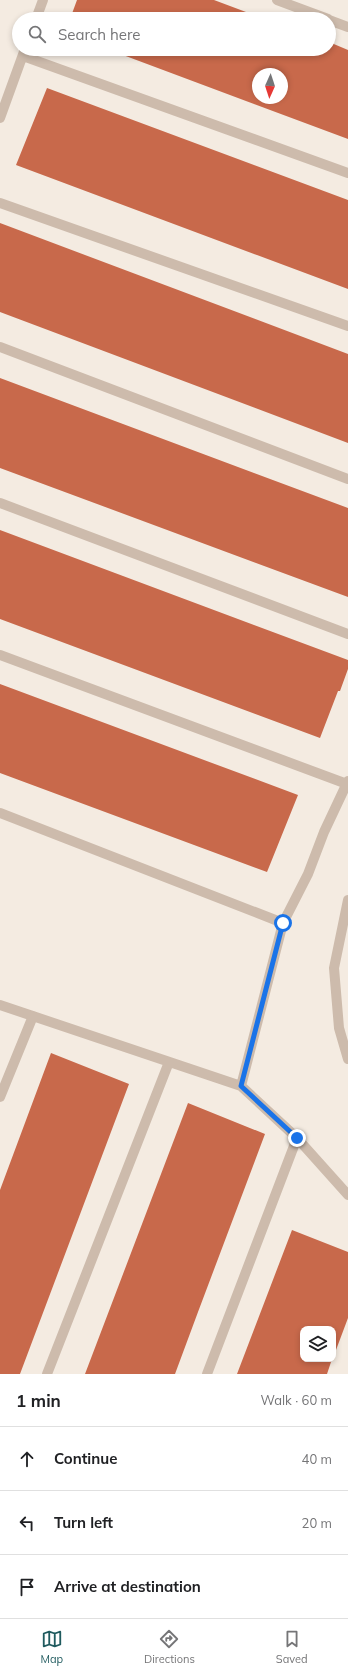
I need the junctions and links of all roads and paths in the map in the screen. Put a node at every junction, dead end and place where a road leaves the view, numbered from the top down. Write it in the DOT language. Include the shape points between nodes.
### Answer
graph roads {
  1 [pos="43,0"];
  2 [pos="278,0"];
  3 [pos="39,12"];
  4 [pos="310,12"];
  5 [pos="336,22"];
  6 [pos="348,27"];
  7 [pos="23,56"];
  8 [pos="35,56"];
  9 [pos="0,118"];
  10 [pos="348,173"];
  11 [pos="0,203"];
  12 [pos="348,326"];
  13 [pos="0,347"];
  14 [pos="348,479"];
  15 [pos="0,503"];
  16 [pos="348,634"];
  17 [pos="0,655"];
  18 [pos="347,782"];
  19 [pos="0,813"];
  20 [pos="348,900"];
  21 [pos="283,923"];
  22 [pos="0,1004"];
  23 [pos="33,1016"];
  24 [pos="348,1059"];
  25 [pos="169,1062"];
  26 [pos="241,1086"];
  27 [pos="0,1097"];
  28 [pos="297,1138"];
  29 [pos="348,1195"];
  30 [pos="47,1374"];
  31 [pos="206,1374"];
  1 -- 3 [label="street"];
  2 -- 4 [label="street"];
  5 -- 6 [label="street"];
  7 -- 9 [label="street"];
  8 -- 10 [label="street"];
  11 -- 12 [label="street"];
  13 -- 14 [label="street"];
  15 -- 16 [label="street"];
  17 -- 18 [label="street"];
  18 -- 21 [label="street" via="308,874"];
  19 -- 21 [label="street"];
  20 -- 24 [label="street" via="334,968 339,1028"];
  21 -- 26 [label="street"];
  22 -- 23 [label="street"];
  23 -- 25 [label="street"];
  23 -- 27 [label="street"];
  25 -- 26 [label="street"];
  25 -- 30 [label="street"];
  26 -- 28 [label="street"];
  28 -- 29 [label="street"];
  28 -- 31 [label="street"];
}
